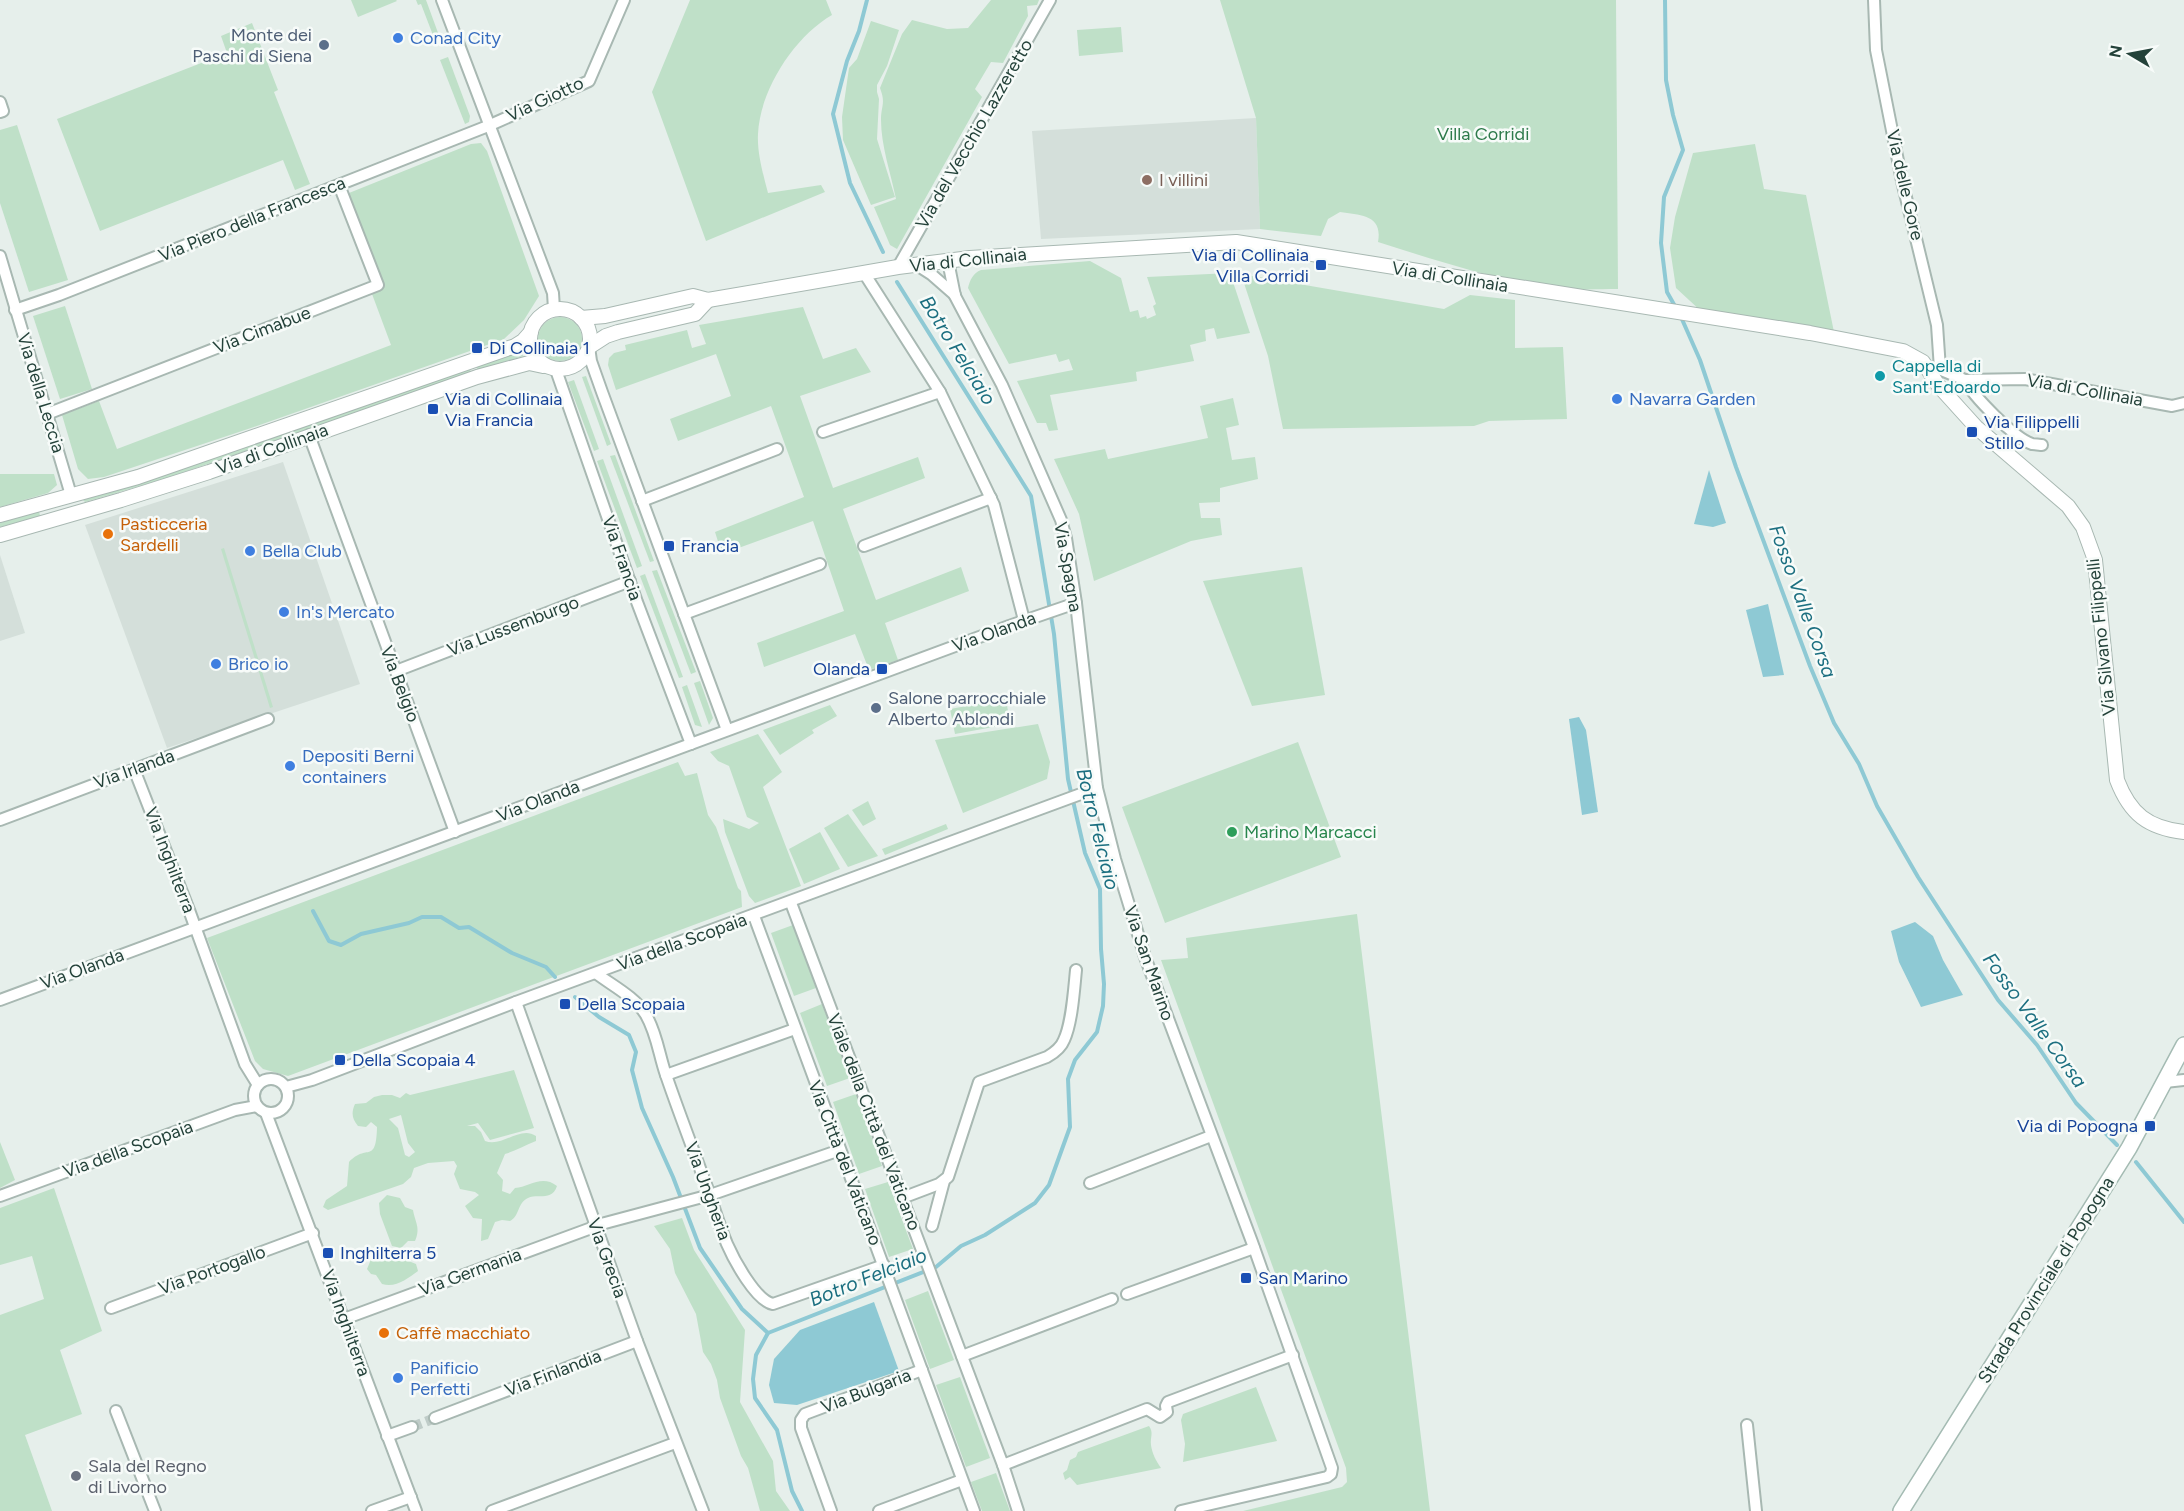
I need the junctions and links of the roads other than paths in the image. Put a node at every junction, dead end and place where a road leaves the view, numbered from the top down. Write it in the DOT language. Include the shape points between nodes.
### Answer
graph roads {
  1 [pos="442,0"];
  2 [pos="624,0"];
  3 [pos="1050,0"];
  4 [pos="1874,0"];
  5 [pos="488,126"];
  6 [pos="339,185"];
  7 [pos="0,256"];
  8 [pos="948,261"];
  9 [pos="917,265"];
  10 [pos="898,267"];
  11 [pos="864,273"];
  12 [pos="955,296"];
  13 [pos="708,300"];
  14 [pos="554,309"];
  15 [pos="15,310"];
  16 [pos="581,318"];
  17 [pos="531,332"];
  18 [pos="589,347"];
  19 [pos="1923,362"];
  20 [pos="550,368"];
  21 [pos="1940,369"];
  22 [pos="1965,380"];
  23 [pos="940,392"];
  24 [pos="2184,403"];
  25 [pos="47,414"];
  26 [pos="823,432"];
  27 [pos="309,435"];
  28 [pos="2042,445"];
  29 [pos="777,448"];
  30 [pos="71,495"];
  31 [pos="991,498"];
  32 [pos="642,501"];
  33 [pos="0,515"];
  34 [pos="0,535"];
  35 [pos="864,546"];
  36 [pos="820,564"];
  37 [pos="630,581"];
  38 [pos="1076,603"];
  39 [pos="684,614"];
  40 [pos="1027,619"];
  41 [pos="396,671"];
  42 [pos="268,719"];
  43 [pos="727,730"];
  44 [pos="691,744"];
  45 [pos="134,769"];
  46 [pos="1097,788"];
  47 [pos="0,820"];
  48 [pos="455,832"];
  49 [pos="2184,832"];
  50 [pos="791,903"];
  51 [pos="754,916"];
  52 [pos="195,927"];
  53 [pos="1076,970"];
  54 [pos="597,974"];
  55 [pos="0,1000"];
  56 [pos="516,1002"];
  57 [pos="795,1029"];
  58 [pos="2184,1045"];
  59 [pos="666,1075"];
  60 [pos="2184,1080"];
  61 [pos="2165,1082"];
  62 [pos="287,1092"];
  63 [pos="260,1096"];
  64 [pos="281,1110"];
  65 [pos="276,1135"];
  66 [pos="1211,1136"];
  67 [pos="840,1150"];
  68 [pos="944,1181"];
  69 [pos="1090,1183"];
  70 [pos="0,1196"];
  71 [pos="705,1197"];
  72 [pos="902,1198"];
  73 [pos="596,1226"];
  74 [pos="932,1226"];
  75 [pos="313,1233"];
  76 [pos="1254,1248"];
  77 [pos="884,1265"];
  78 [pos="1127,1294"];
  79 [pos="1112,1299"];
  80 [pos="111,1308"];
  81 [pos="344,1319"];
  82 [pos="637,1341"];
  83 [pos="1293,1355"];
  84 [pos="962,1356"];
  85 [pos="922,1370"];
  86 [pos="116,1411"];
  87 [pos="435,1418"];
  88 [pos="1747,1425"];
  89 [pos="412,1426"];
  90 [pos="387,1436"];
  91 [pos="675,1443"];
  92 [pos="1003,1465"];
  93 [pos="962,1480"];
  94 [pos="411,1497"];
  95 [pos="155,1511"];
  96 [pos="372,1511"];
  97 [pos="416,1511"];
  98 [pos="492,1511"];
  99 [pos="703,1511"];
  100 [pos="831,1511"];
  101 [pos="879,1511"];
  102 [pos="974,1511"];
  103 [pos="1018,1511"];
  104 [pos="1181,1511"];
  105 [pos="1756,1511"];
  106 [pos="1901,1511"];
  1 -- 5 [label="street, Via Giotto"];
  2 -- 5 [label="street, Via Giotto" via="589,81"];
  3 -- 10 [label="street, Via del Vecchio Lazzeretto"];
  4 -- 21 [label="street, Via delle Gore" via="1876,50 1902,182 1937,325"];
  5 -- 6 [label="street, Via Piero della Francesca"];
  5 -- 14 [label="street, Via Giotto" via="553,293"];
  6 -- 15 [label="street, Via Piero della Francesca"];
  6 -- 25 [label="street, Via Cimabue" via="378,285"];
  7 -- 15 [label="street, Via della Leccia"];
  8 -- 9 [label="street, Via di Collinaia"];
  8 -- 12 [label="street, Via Spagna"];
  8 -- 19 [label="street, Via di Collinaia" via="1236,242 1867,343 1903,351"];
  9 -- 10 [label="street, Via di Collinaia"];
  9 -- 12 [label="street, Via Spagna"];
  10 -- 11 [label="street, Via di Collinaia"];
  11 -- 13 [label="street, Via di Collinaia"];
  11 -- 23 [label="street"];
  12 -- 38 [label="street, Via Spagna" via="1002,385 1061,520"];
  13 -- 16 [label="street, Via di Collinaia" via="693,296"];
  13 -- 18 [label="street, Via di Collinaia" via="695,314 618,332"];
  14 -- 16 [label="street"];
  14 -- 17 [label="street" via="539,318"];
  15 -- 25 [label="street, Via della Leccia"];
  16 -- 18 [label="street" via="589,330"];
  17 -- 20 [label="street" via="532,352"];
  17 -- 30 [label="street, Via di Collinaia" via="515,346 138,477"];
  18 -- 20 [label="street" via="573,366"];
  18 -- 32 [label="street, Via Francia"];
  19 -- 21 [label="street, Via di Collinaia"];
  19 -- 49 [label="street, Via Silvano Filippelli" via="1976,427 2062,499 2083,527 2095,560 2117,780 2126,801 2140,816 2161,828"];
  20 -- 27 [label="street, Via di Collinaia" via="529,363"];
  20 -- 37 [label="street, Via Francia"];
  21 -- 22 [label="street, Via di Collinaia"];
  22 -- 24 [label="street, Via di Collinaia" via="2025,379 2172,406"];
  22 -- 28 [label="street" via="1976,397 2018,435"];
  23 -- 26 [label="street"];
  23 -- 31 [label="street"];
  25 -- 30 [label="street, Via della Leccia"];
  27 -- 34 [label="street, Via di Collinaia" via="164,487"];
  27 -- 41 [label="street, Via Belgio"];
  29 -- 32 [label="street, Via Francia"];
  30 -- 33 [label="street, Via di Collinaia"];
  31 -- 35 [label="street"];
  31 -- 40 [label="street"];
  32 -- 39 [label="street, Via Francia"];
  36 -- 39 [label="street"];
  37 -- 41 [label="street, Via Lussemburgo"];
  37 -- 44 [label="street, Via Francia"];
  38 -- 40 [label="street, Via Olanda"];
  38 -- 46 [label="street, Via Spagna"];
  39 -- 43 [label="street, Via Francia"];
  40 -- 43 [label="street, Via Olanda"];
  41 -- 48 [label="street, Via Belgio"];
  42 -- 45 [label="street, Via Irlanda"];
  43 -- 44 [label="street, Via Olanda"];
  44 -- 48 [label="street, Via Olanda"];
  45 -- 47 [label="street, Via Irlanda"];
  45 -- 52 [label="street, Via Inghilterra"];
  46 -- 50 [label="street, Via della Scopaia"];
  46 -- 66 [label="street, Via San Marino" via="1140,942"];
  48 -- 52 [label="street, Via Olanda"];
  50 -- 51 [label="street, Via della Scopaia"];
  50 -- 72 [label="street, Viale della Città del Vaticano"];
  51 -- 54 [label="street, Via della Scopaia"];
  51 -- 57 [label="street, Via Città del Vaticano"];
  52 -- 55 [label="street, Via Olanda"];
  52 -- 63 [label="street, Via Inghilterra"];
  53 -- 68 [label="street" via="1064,1041 1047,1057 979,1082 951,1171"];
  54 -- 56 [label="street, Via della Scopaia"];
  54 -- 59 [label="street, Via Ungheria" via="644,1012 658,1042"];
  56 -- 62 [label="street, Via della Scopaia"];
  56 -- 73 [label="street, Via Grecia"];
  57 -- 59 [label="street"];
  57 -- 67 [label="street, Via Città del Vaticano"];
  58 -- 61 [label="main road, Strada Provinciale di Popogna"];
  59 -- 71 [label="street, Via Ungheria"];
  60 -- 61 [label="street"];
  61 -- 106 [label="main road, Strada Provinciale di Popogna" via="2123,1158"];
  62 -- 63 [label="street" via="274,1079"];
  62 -- 64 [label="street"];
  63 -- 64 [label="street" via="271,1113"];
  63 -- 65 [label="street, Via Inghilterra"];
  63 -- 70 [label="street, Via della Scopaia" via="227,1112"];
  64 -- 65 [label="street"];
  65 -- 75 [label="street, Via Inghilterra"];
  66 -- 69 [label="street"];
  66 -- 76 [label="street, Via San Marino"];
  67 -- 71 [label="street, Via Germania"];
  67 -- 77 [label="street, Via Città del Vaticano"];
  68 -- 72 [label="street"];
  68 -- 74 [label="street"];
  71 -- 73 [label="street, Via Germania"];
  71 -- 77 [label="street, Via Ungheria" via="735,1258 767,1303"];
  72 -- 84 [label="street, Viale della Città del Vaticano"];
  73 -- 81 [label="street, Via Germania"];
  73 -- 82 [label="street, Via Grecia"];
  75 -- 80 [label="street, Via Portogallo"];
  75 -- 81 [label="street, Via Inghilterra"];
  76 -- 78 [label="street"];
  76 -- 83 [label="street, Via San Marino"];
  77 -- 85 [label="street, Via Città del Vaticano"];
  79 -- 84 [label="street"];
  81 -- 90 [label="street, Via Inghilterra"];
  82 -- 87 [label="street, Via Finlandia"];
  82 -- 91 [label="street, Via Grecia"];
  83 -- 92 [label="street" via="1168,1402 1163,1416 1146,1409"];
  83 -- 104 [label="street, Via San Marino" via="1325,1444 1331,1474"];
  84 -- 92 [label="street, Viale della Città del Vaticano"];
  85 -- 93 [label="street, Via Città del Vaticano"];
  85 -- 100 [label="street, Via Bulgaria" via="805,1414 801,1420"];
  86 -- 95 [label="street"];
  88 -- 105 [label="street"];
  89 -- 90 [label="street"];
  90 -- 94 [label="street, Via Inghilterra"];
  91 -- 98 [label="street"];
  91 -- 99 [label="street, Via Grecia"];
  92 -- 103 [label="street, Viale della Città del Vaticano"];
  93 -- 101 [label="street"];
  93 -- 102 [label="street, Via Città del Vaticano"];
  94 -- 96 [label="street"];
  94 -- 97 [label="street, Via Inghilterra"];
}
